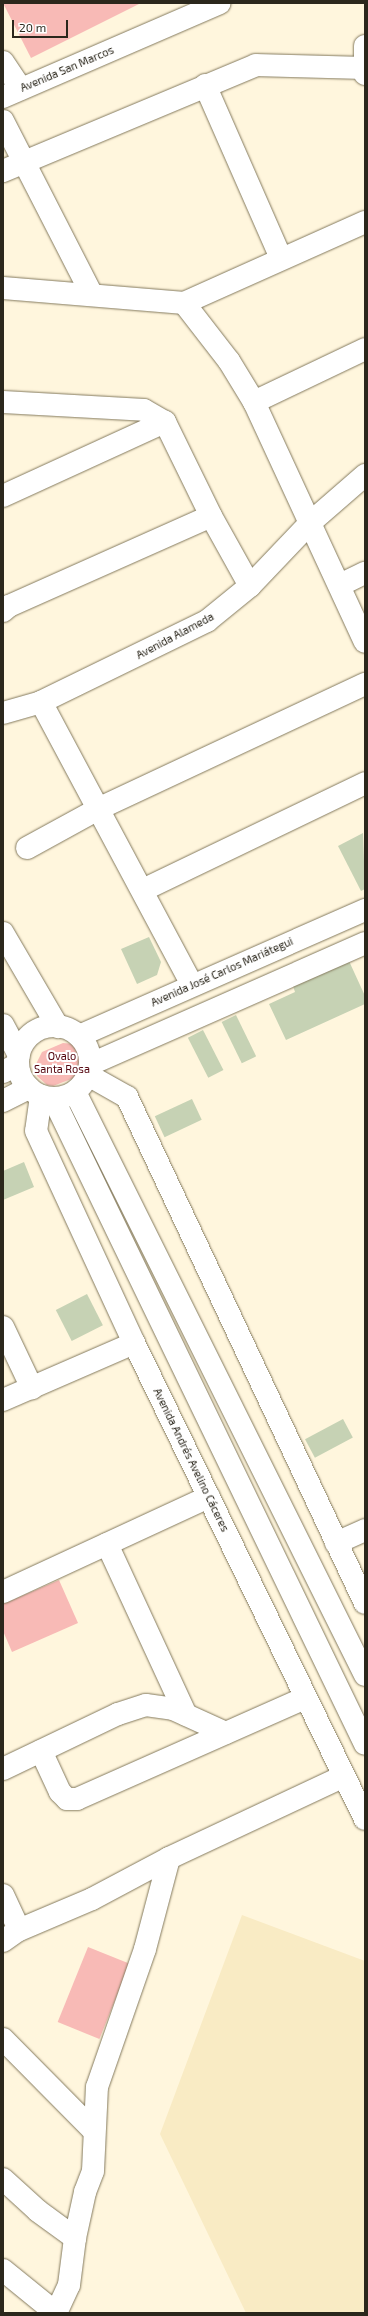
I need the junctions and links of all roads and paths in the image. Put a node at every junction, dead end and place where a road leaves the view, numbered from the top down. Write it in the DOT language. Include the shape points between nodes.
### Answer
graph roads {
  1 [pos="220,3"];
  2 [pos="365,46"];
  3 [pos="3,62"];
  4 [pos="364,71"];
  5 [pos="205,85"];
  6 [pos="12,93"];
  7 [pos="3,121"];
  8 [pos="24,162"];
  9 [pos="3,171"];
  10 [pos="365,222"];
  11 [pos="281,258"];
  12 [pos="3,288"];
  13 [pos="92,296"];
  14 [pos="184,303"];
  15 [pos="365,349"];
  16 [pos="3,402"];
  17 [pos="254,402"];
  18 [pos="165,422"];
  19 [pos="365,474"];
  20 [pos="3,496"];
  21 [pos="211,516"];
  22 [pos="311,522"];
  23 [pos="365,573"];
  24 [pos="340,585"];
  25 [pos="250,586"];
  26 [pos="3,611"];
  27 [pos="365,642"];
  28 [pos="365,684"];
  29 [pos="41,702"];
  30 [pos="5,712"];
  31 [pos="365,783"];
  32 [pos="100,808"];
  33 [pos="27,848"];
  34 [pos="143,890"];
  35 [pos="365,910"];
  36 [pos="3,933"];
  37 [pos="365,942"];
  38 [pos="192,985"];
  39 [pos="3,1025"];
  40 [pos="58,1027"];
  41 [pos="79,1036"];
  42 [pos="14,1063"];
  43 [pos="89,1070"];
  44 [pos="75,1092"];
  45 [pos="41,1094"];
  46 [pos="3,1101"];
  47 [pos="3,1327"];
  48 [pos="134,1343"];
  49 [pos="32,1388"];
  50 [pos="3,1400"];
  51 [pos="209,1497"];
  52 [pos="365,1530"];
  53 [pos="336,1543"];
  54 [pos="107,1544"];
  55 [pos="3,1592"];
  56 [pos="365,1602"];
  57 [pos="365,1675"];
  58 [pos="305,1698"];
  59 [pos="186,1715"];
  60 [pos="226,1733"];
  61 [pos="365,1744"];
  62 [pos="41,1751"];
  63 [pos="3,1769"];
  64 [pos="344,1776"];
  65 [pos="365,1819"];
  66 [pos="169,1858"];
  67 [pos="3,1895"];
  68 [pos="11,1936"];
  69 [pos="3,2039"];
  70 [pos="93,2130"];
  71 [pos="3,2179"];
  72 [pos="75,2238"];
  73 [pos="3,2270"];
  74 [pos="56,2313"];
  1 -- 6 [label="street, Avenida San Marcos"];
  2 -- 4 [label="street"];
  3 -- 6 [label="street"];
  4 -- 5 [label="street" via="256,65"];
  5 -- 8 [label="street"];
  5 -- 11 [label="street"];
  7 -- 8 [label="street"];
  8 -- 9 [label="street"];
  8 -- 13 [label="street"];
  10 -- 11 [label="street"];
  11 -- 14 [label="street"];
  12 -- 13 [label="street"];
  13 -- 14 [label="street"];
  14 -- 17 [label="street" via="230,361"];
  15 -- 17 [label="street"];
  16 -- 18 [label="street" via="144,410"];
  17 -- 22 [label="street"];
  18 -- 20 [label="street"];
  18 -- 21 [label="street"];
  19 -- 22 [label="street, Avenida Alameda"];
  21 -- 25 [label="street"];
  21 -- 26 [label="street" via="9,606"];
  22 -- 24 [label="street"];
  22 -- 25 [label="street, Avenida Alameda"];
  23 -- 24 [label="street"];
  24 -- 27 [label="street"];
  25 -- 29 [label="street, Avenida Alameda" via="207,621"];
  28 -- 32 [label="street"];
  29 -- 30 [label="street, Avenida Alameda"];
  29 -- 32 [label="street"];
  31 -- 34 [label="street"];
  32 -- 33 [label="street"];
  32 -- 34 [label="street"];
  34 -- 38 [label="street"];
  35 -- 38 [label="street, Avenida José Carlos Mariátegui"];
  36 -- 40 [label="street"];
  37 -- 43 [label="street"];
  38 -- 41 [label="street, Avenida José Carlos Mariátegui"];
  39 -- 42 [label="street"];
  40 -- 41 [label="street"];
  40 -- 42 [label="street" via="36,1032 28,1038"];
  41 -- 43 [label="street" via="86,1044"];
  42 -- 45 [label="street" via="20,1074"];
  43 -- 44 [label="street"];
  43 -- 53 [label="street" via="127,1097"];
  44 -- 45 [label="street"];
  44 -- 57 [label="street"];
  45 -- 46 [label="street"];
  45 -- 48 [label="street, Avenida Andrés Avelino Cáceres" via="36,1131"];
  45 -- 61 [label="street"];
  47 -- 49 [label="street"];
  48 -- 49 [label="street"];
  48 -- 51 [label="street, Avenida Andrés Avelino Cáceres"];
  49 -- 50 [label="street"];
  51 -- 54 [label="street"];
  51 -- 58 [label="street, Avenida Andrés Avelino Cáceres"];
  52 -- 53 [label="street"];
  53 -- 56 [label="street"];
  54 -- 55 [label="street"];
  54 -- 59 [label="street"];
  58 -- 60 [label="street"];
  58 -- 64 [label="street, Avenida Andrés Avelino Cáceres"];
  59 -- 60 [label="street"];
  59 -- 62 [label="street" via="173,1709 146,1705 118,1714"];
  60 -- 62 [label="street" via="77,1799 67,1799 60,1792"];
  62 -- 63 [label="street"];
  64 -- 65 [label="street, Avenida Andrés Avelino Cáceres"];
  64 -- 66 [label="street"];
  66 -- 68 [label="street" via="92,1899"];
  66 -- 70 [label="street" via="145,1949 98,2087"];
  67 -- 68 [label="street"];
  69 -- 70 [label="street"];
  70 -- 72 [label="street" via="96,2156 94,2171 85,2192"];
  71 -- 72 [label="street" via="38,2211"];
  72 -- 74 [label="street" via="69,2285"];
  73 -- 74 [label="street"];
}
